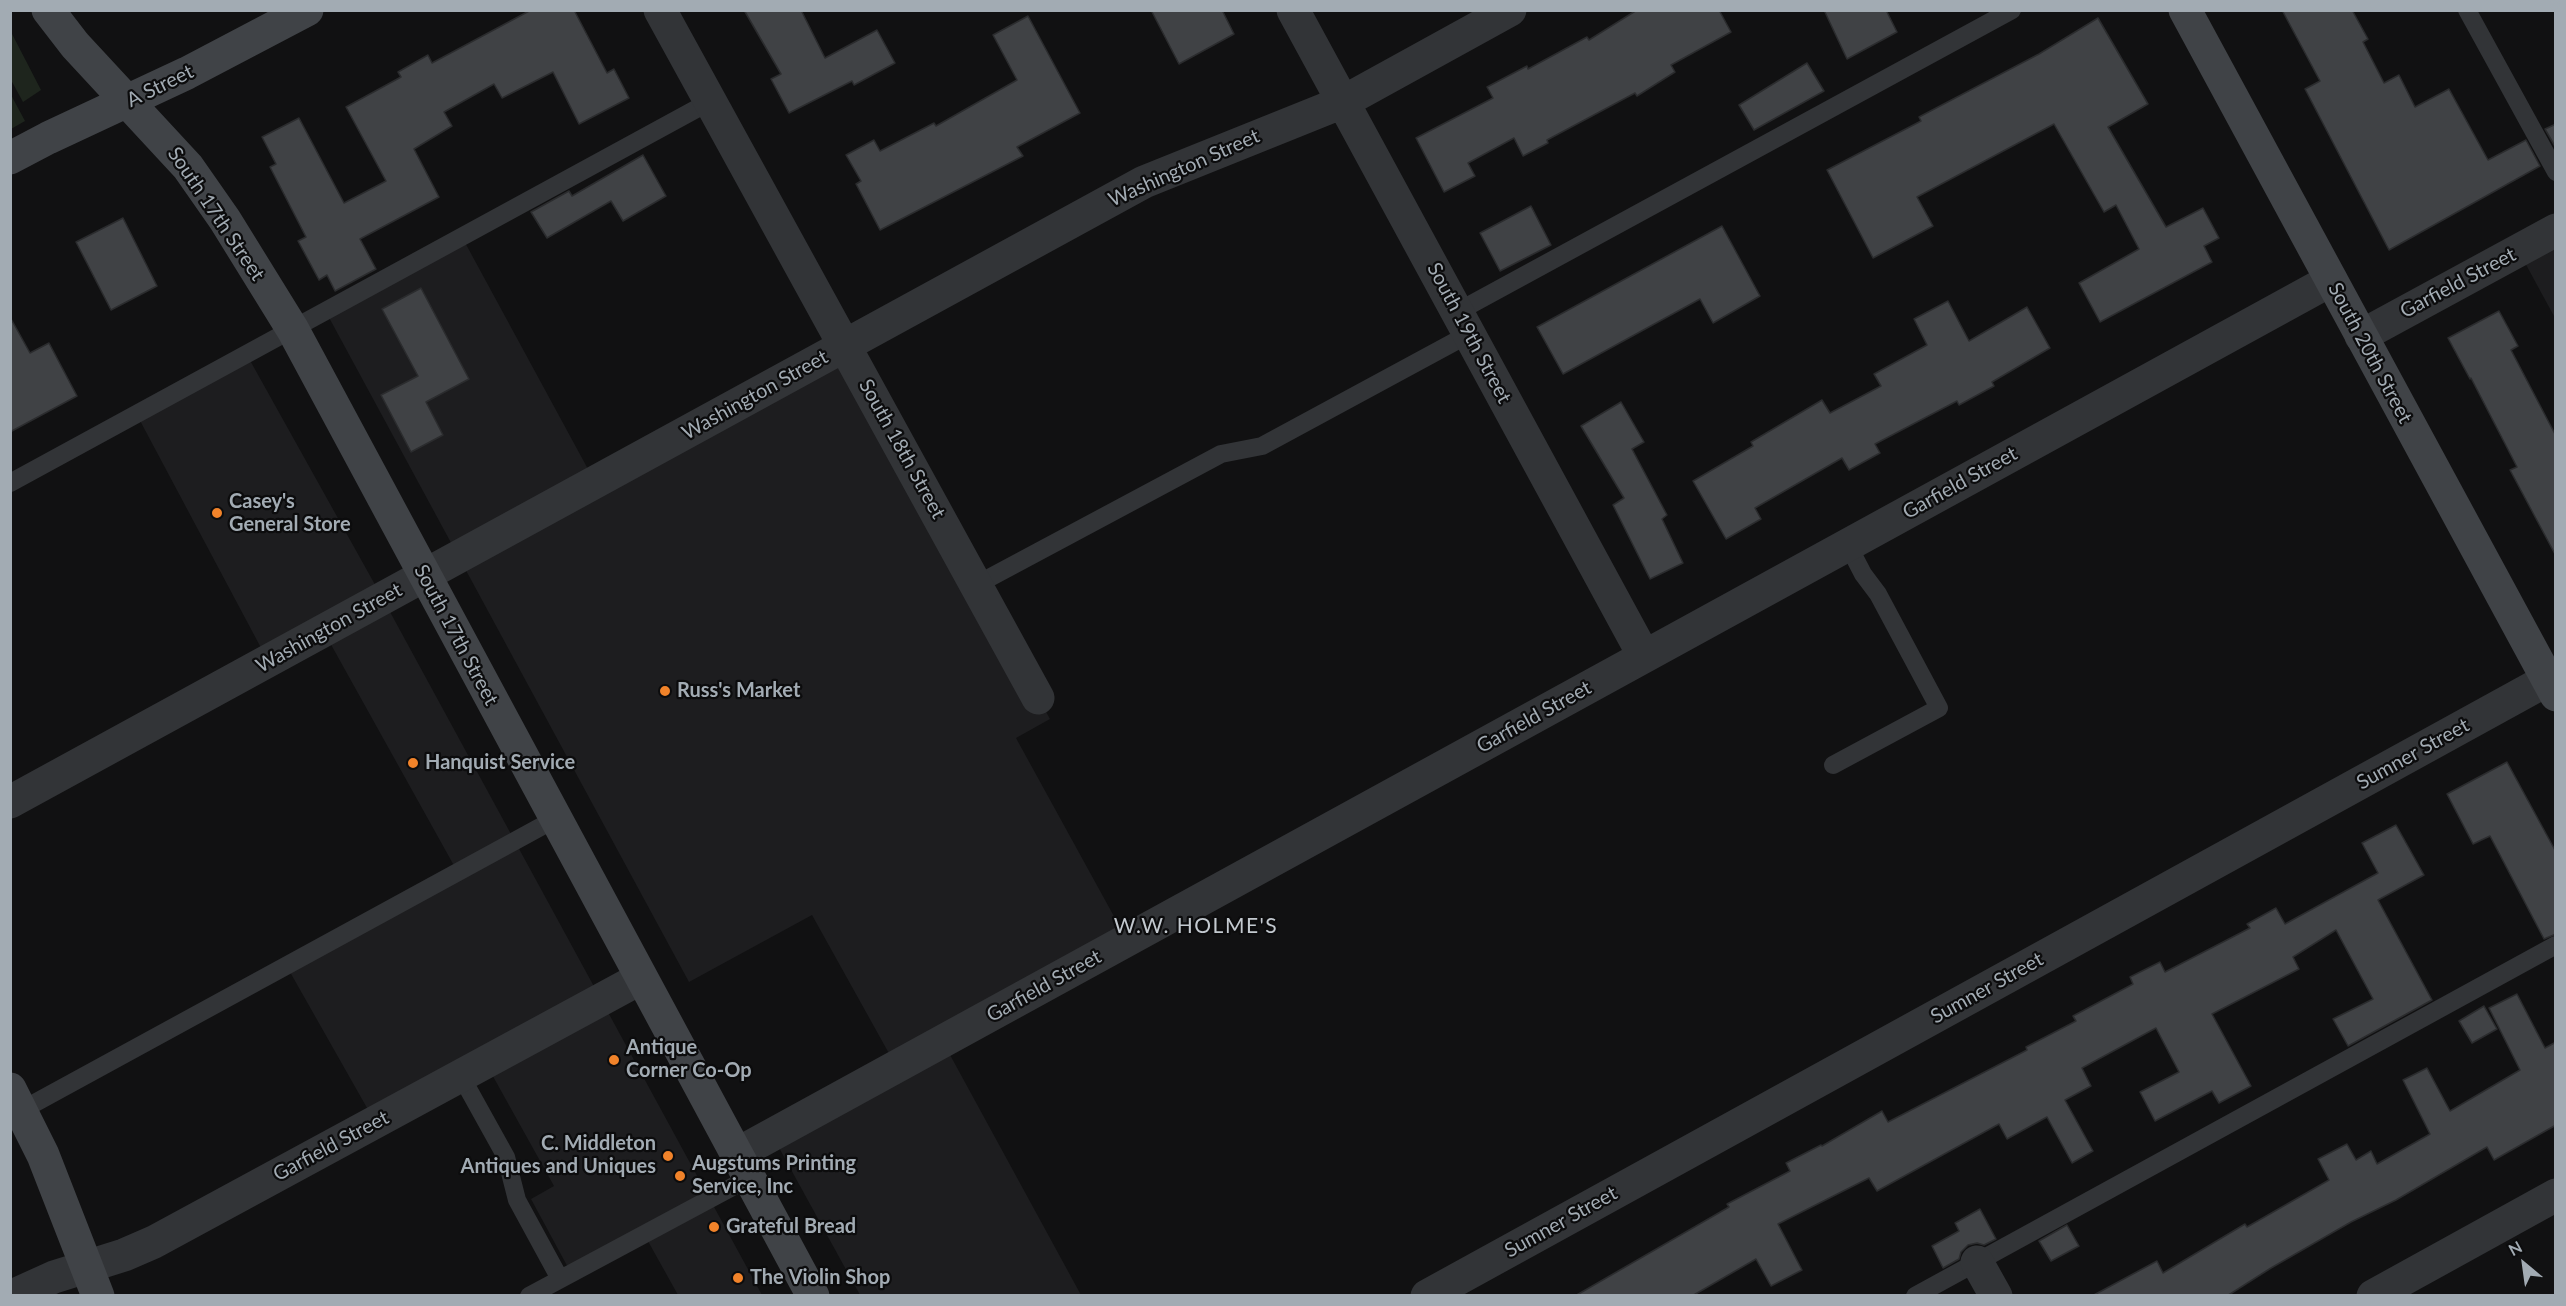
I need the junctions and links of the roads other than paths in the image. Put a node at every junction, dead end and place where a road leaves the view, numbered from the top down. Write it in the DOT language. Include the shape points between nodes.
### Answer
graph roads {
  1 [pos="48,10"];
  2 [pos="307,10"];
  3 [pos="660,10"];
  4 [pos="1293,10"];
  5 [pos="1510,10"];
  6 [pos="2012,10"];
  7 [pos="2185,10"];
  8 [pos="2467,10"];
  9 [pos="128,102"];
  10 [pos="709,102"];
  11 [pos="1343,102"];
  12 [pos="10,158"];
  13 [pos="2556,172"];
  14 [pos="2556,230"];
  15 [pos="2331,280"];
  16 [pos="1463,323"];
  17 [pos="293,330"];
  18 [pos="2361,336"];
  19 [pos="846,345"];
  20 [pos="10,483"];
  21 [pos="1848,545"];
  22 [pos="424,576"];
  23 [pos="976,585"];
  24 [pos="1644,657"];
  25 [pos="2551,688"];
  26 [pos="1038,698"];
  27 [pos="1833,765"];
  28 [pos="10,802"];
  29 [pos="555,819"];
  30 [pos="2556,945"];
  31 [pos="641,978"];
  32 [pos="461,1076"];
  33 [pos="16,1099"];
  34 [pos="743,1166"];
  35 [pos="2556,1195"];
  36 [pos="1977,1262"];
  37 [pos="560,1279"];
  38 [pos="92,1282"];
  39 [pos="12,1296"];
  40 [pos="529,1296"];
  41 [pos="813,1296"];
  42 [pos="1427,1296"];
  43 [pos="1915,1296"];
  44 [pos="1995,1296"];
  45 [pos="2373,1296"];
  1 -- 9 [label="main road, South 17th Street"];
  2 -- 9 [label="main road, A Street"];
  3 -- 10 [label="street, South 18th Street"];
  4 -- 11 [label="street, South 19th Street"];
  5 -- 11 [label="street, Washington Street"];
  6 -- 16 [label="lane"];
  7 -- 15 [label="main road, South 20th Street"];
  8 -- 13 [label="lane"];
  9 -- 12 [label="main road, A Street"];
  9 -- 17 [label="main road, South 17th Street" via="188,167"];
  10 -- 17 [label="lane"];
  10 -- 19 [label="street, South 18th Street"];
  11 -- 16 [label="street, South 19th Street"];
  11 -- 19 [label="street, Washington Street" via="1144,182"];
  14 -- 18 [label="street, Garfield Street"];
  15 -- 18 [label="main road, South 20th Street"];
  15 -- 21 [label="street, Garfield Street"];
  16 -- 23 [label="lane" via="1262,446 1221,454"];
  16 -- 24 [label="street, South 19th Street"];
  17 -- 20 [label="lane"];
  17 -- 22 [label="main road, South 17th Street"];
  18 -- 25 [label="main road, South 20th Street"];
  19 -- 22 [label="street, Washington Street"];
  19 -- 23 [label="street, South 18th Street"];
  21 -- 24 [label="street, Garfield Street"];
  21 -- 27 [label="lane" via="1939,708"];
  22 -- 28 [label="street, Washington Street"];
  22 -- 29 [label="main road, South 17th Street"];
  23 -- 26 [label="street, South 18th Street"];
  24 -- 34 [label="street, Garfield Street"];
  25 -- 42 [label="street, Sumner Street"];
  29 -- 31 [label="main road, South 17th Street"];
  29 -- 33 [label="lane"];
  30 -- 36 [label="lane"];
  31 -- 32 [label="street, Garfield Street"];
  31 -- 34 [label="main road, South 17th Street"];
  32 -- 37 [label="lane" via="506,1157 517,1200"];
  32 -- 38 [label="street, Garfield Street" via="154,1242"];
  33 -- 38 [label="main road" via="43,1155"];
  34 -- 37 [label="lane"];
  34 -- 41 [label="main road, South 17th Street"];
  35 -- 45 [label="street"];
  36 -- 43 [label="lane"];
  36 -- 44 [label="street"];
  37 -- 40 [label="lane"];
  38 -- 39 [label="street, Garfield Street" via="54,1277"];
}
